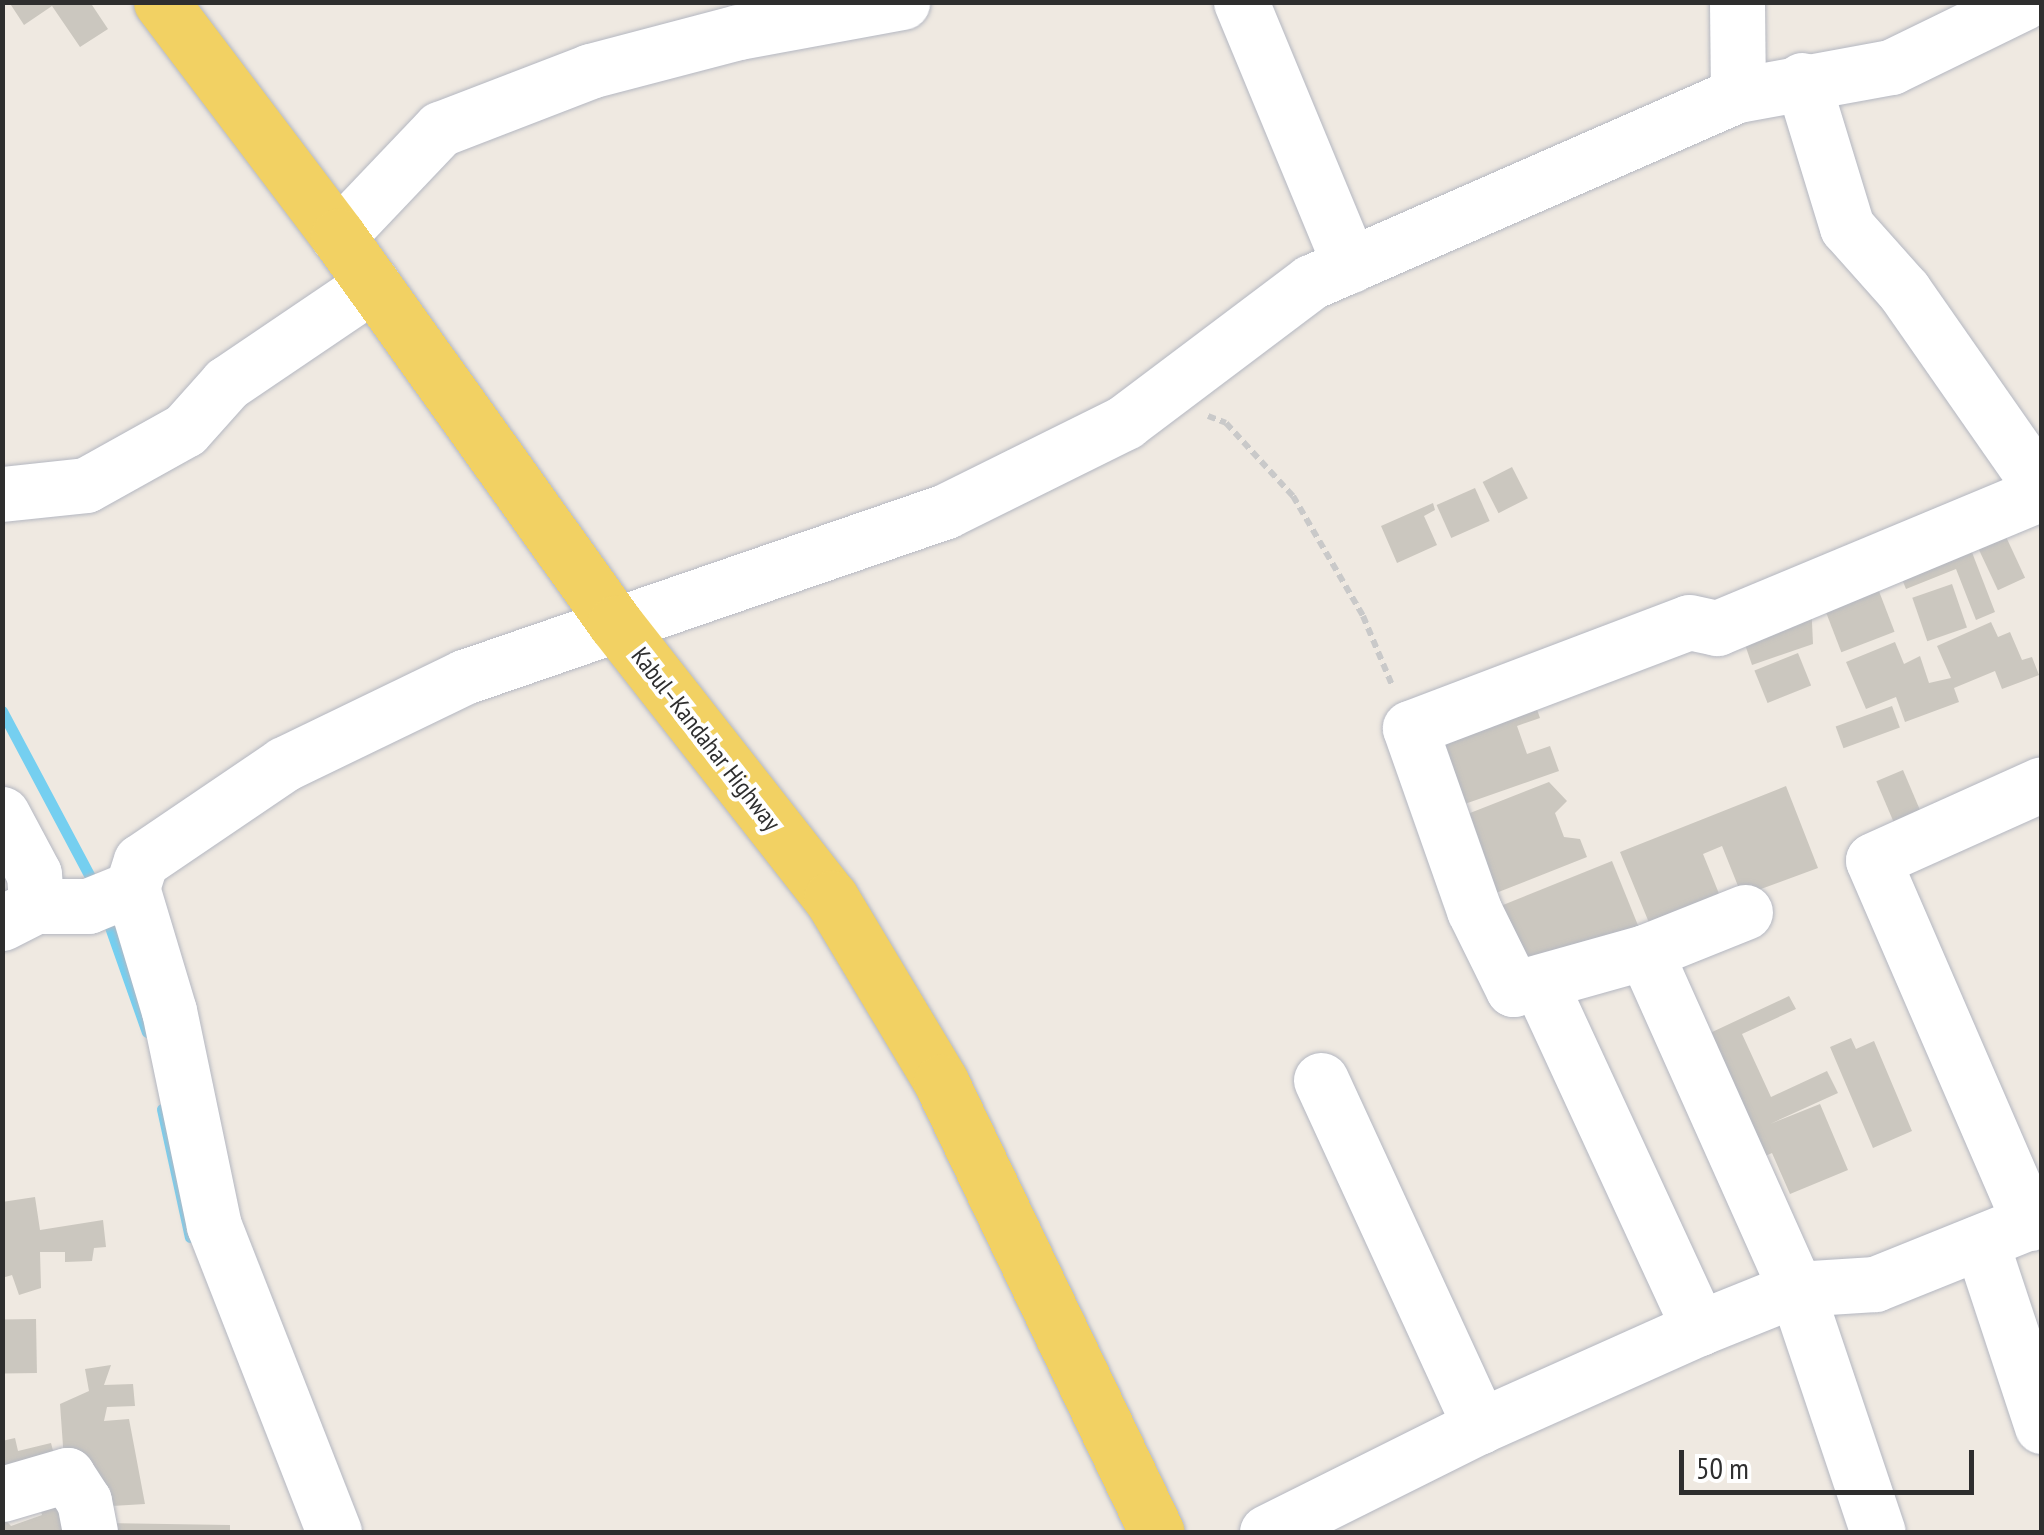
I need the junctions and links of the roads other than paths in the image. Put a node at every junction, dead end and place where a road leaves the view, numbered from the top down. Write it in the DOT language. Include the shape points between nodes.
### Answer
graph roads {
  1 [pos="161,2"];
  2 [pos="902,2"];
  3 [pos="1242,2"];
  4 [pos="1737,2"];
  5 [pos="2024,2"];
  6 [pos="1802,80"];
  7 [pos="1738,94"];
  8 [pos="338,236"];
  9 [pos="1350,265"];
  10 [pos="372,284"];
  11 [pos="2042,491"];
  12 [pos="2,494"];
  13 [pos="614,623"];
  14 [pos="2042,784"];
  15 [pos="2,814"];
  16 [pos="132,888"];
  17 [pos="1745,912"];
  18 [pos="19,915"];
  19 [pos="1645,952"];
  20 [pos="1541,986"];
  21 [pos="1321,1080"];
  22 [pos="2017,1227"];
  23 [pos="1796,1288"];
  24 [pos="1699,1328"];
  25 [pos="1480,1426"];
  26 [pos="2042,1426"];
  27 [pos="2,1494"];
  28 [pos="90,1532"];
  29 [pos="334,1532"];
  30 [pos="1157,1532"];
  31 [pos="1267,1532"];
  32 [pos="1878,1532"];
  1 -- 8 [label="main road, Kabul–Kandahar Highway"];
  2 -- 8 [label="street" via="739,32 590,71 440,129"];
  3 -- 9 [label="street"];
  4 -- 7 [label="street"];
  5 -- 6 [label="street" via="1892,67"];
  6 -- 7 [label="street"];
  6 -- 11 [label="street" via="1848,227 1904,291"];
  7 -- 9 [label="street"];
  8 -- 10 [label="main road, Kabul–Kandahar Highway"];
  9 -- 13 [label="street" via="1311,282 1124,422 946,510"];
  10 -- 12 [label="street" via="227,384 185,430 86,485"];
  10 -- 13 [label="main road, Kabul–Kandahar Highway"];
  11 -- 20 [label="street" via="1717,628 1689,622 1410,728 1474,910 1513,989"];
  13 -- 16 [label="street" via="464,676 284,764 141,861"];
  13 -- 30 [label="main road, Kabul–Kandahar Highway" via="832,898 941,1082"];
  14 -- 22 [label="street" via="1873,860"];
  15 -- 18 [label="street" via="34,874"];
  16 -- 18 [label="street" via="88,906"];
  16 -- 29 [label="street" via="168,1011 214,1226"];
  17 -- 19 [label="street"];
  19 -- 20 [label="street"];
  19 -- 23 [label="street"];
  20 -- 24 [label="street"];
  21 -- 25 [label="street"];
  22 -- 23 [label="street" via="1874,1284"];
  22 -- 26 [label="street"];
  23 -- 24 [label="street"];
  23 -- 32 [label="street"];
  24 -- 25 [label="street"];
  25 -- 31 [label="street"];
  27 -- 28 [label="street" via="67,1475 84,1500"];
}
